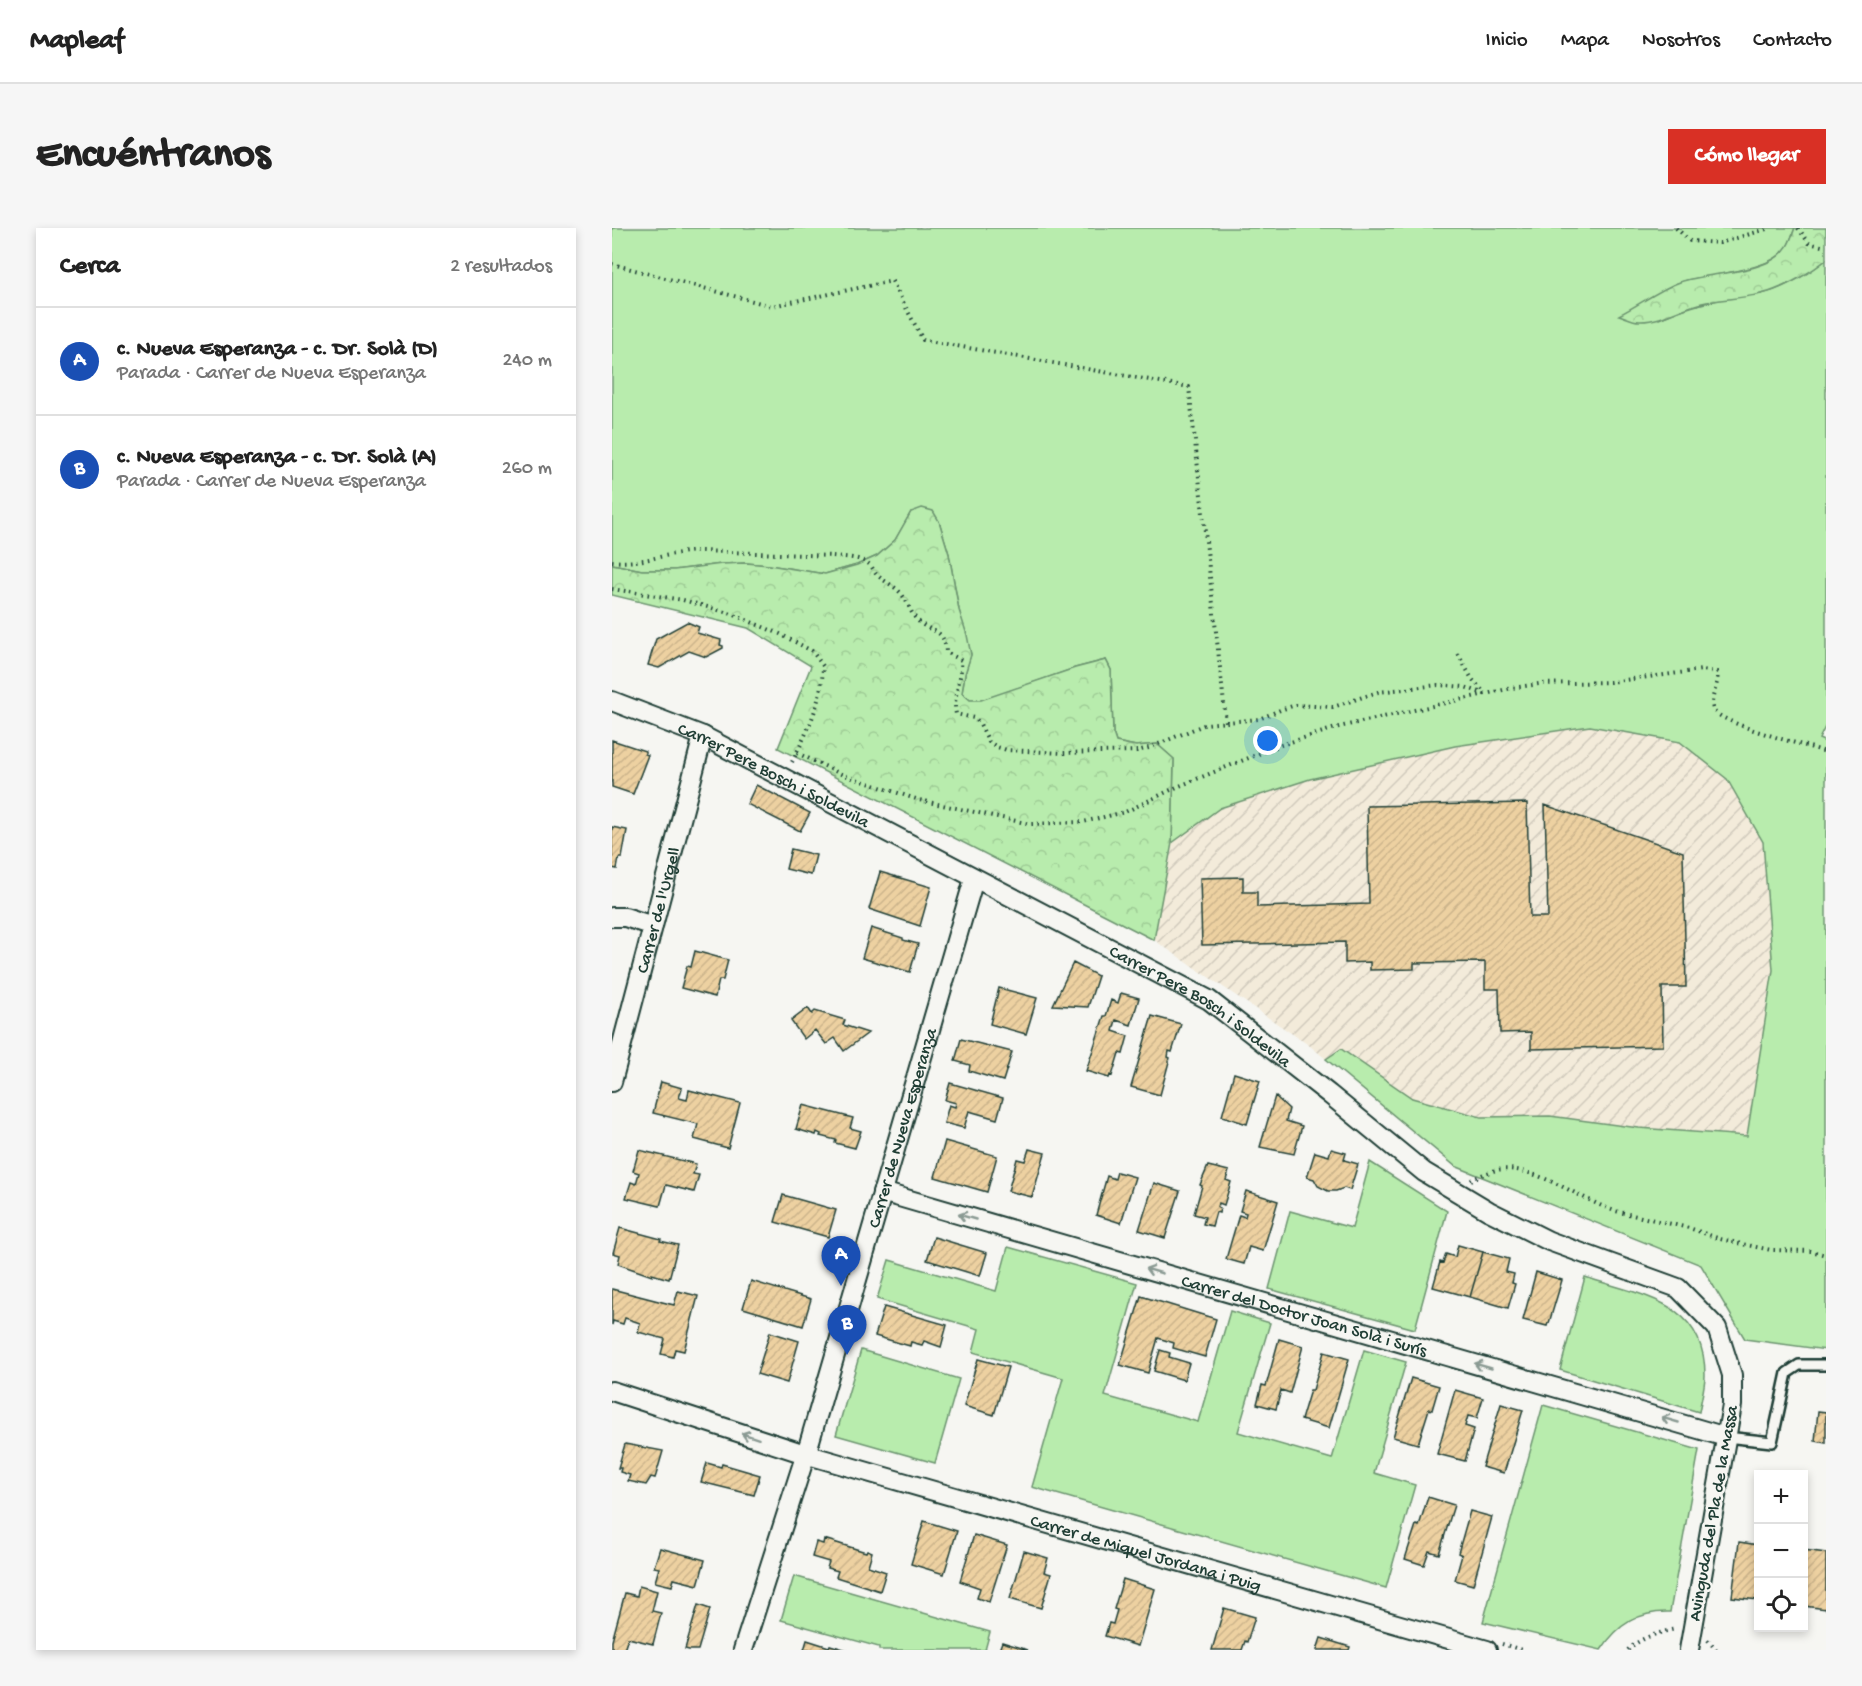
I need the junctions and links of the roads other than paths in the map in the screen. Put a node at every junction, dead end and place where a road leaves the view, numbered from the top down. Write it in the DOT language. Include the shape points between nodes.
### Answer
graph roads {
  1 [pos="612,701"];
  2 [pos="704,736"];
  3 [pos="974,879"];
  4 [pos="612,917"];
  5 [pos="653,927"];
  6 [pos="612,1082"];
  7 [pos="882,1192"];
  8 [pos="1826,1365"];
  9 [pos="1732,1375"];
  10 [pos="612,1391"];
  11 [pos="1726,1437"];
  12 [pos="805,1454"];
  13 [pos="743,1650"];
  14 [pos="1486,1650"];
  15 [pos="1689,1650"];
  1 -- 2 [label="street, Carrer Pere Bosch i Soldevila"];
  2 -- 3 [label="street, Carrer Pere Bosch i Soldevila"];
  2 -- 5 [label="street, Carrer de l'Urgell"];
  3 -- 7 [label="street, Carrer de Nueva Esperanza"];
  3 -- 9 [label="street, Carrer Pere Bosch i Soldevila" via="1209,1000 1424,1172 1489,1211 1549,1240 1678,1288 1717,1328"];
  4 -- 5 [label="street" via="625,917"];
  5 -- 6 [label="street, Carrer de l'Urgell"];
  11 -- 7 [label="street, Carrer del Doctor Joan Solà i Surís, one-way"];
  7 -- 12 [label="street, Carrer de Nueva Esperanza"];
  8 -- 11 [label="lane" via="1799,1365 1786,1373 1772,1442"];
  9 -- 11 [label="street, Avinguda del Pla de la Massa"];
  12 -- 10 [label="street, Carrer de Miquel Jordana i Puig, one-way"];
  11 -- 15 [label="street, Avinguda del Pla de la Massa"];
  12 -- 13 [label="street, Carrer de Nueva Esperanza"];
  12 -- 14 [label="street, Carrer de Miquel Jordana i Puig"];
}
